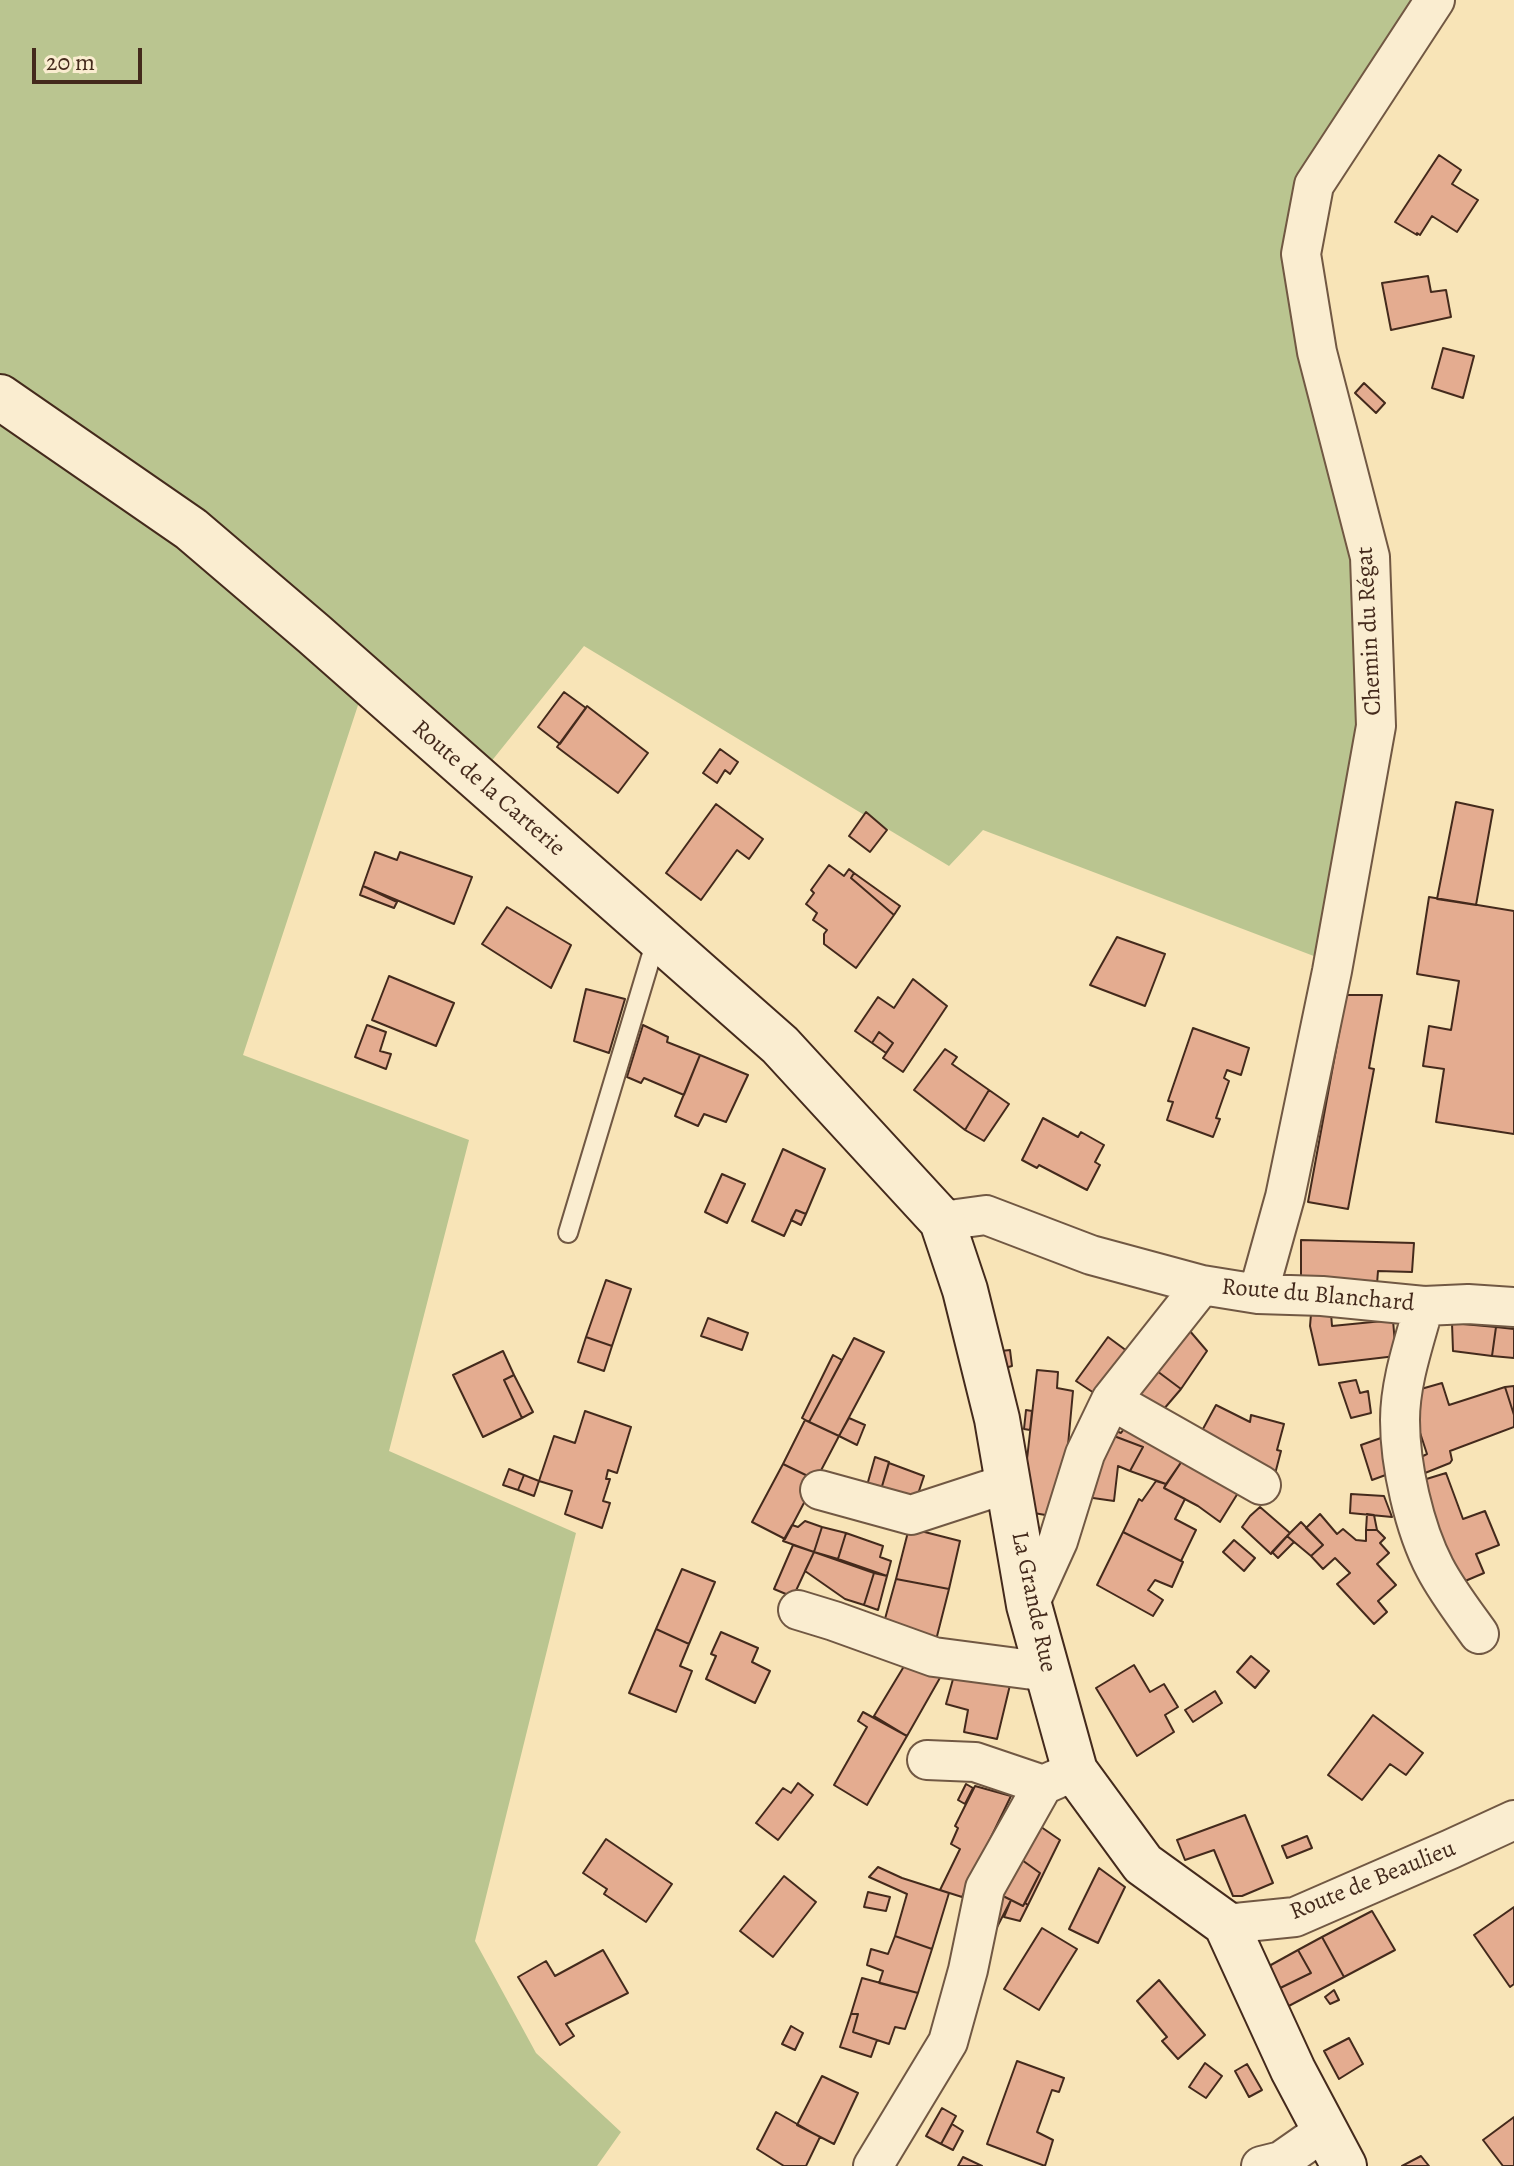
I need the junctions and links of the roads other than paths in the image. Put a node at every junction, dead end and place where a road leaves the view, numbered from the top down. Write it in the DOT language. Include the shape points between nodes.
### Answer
graph roads {
  1 [pos="1435,0"];
  2 [pos="0,397"];
  3 [pos="657,937"];
  4 [pos="942,1221"];
  5 [pos="568,1233"];
  6 [pos="1202,1285"];
  7 [pos="1258,1294"];
  8 [pos="1424,1306"];
  9 [pos="1514,1307"];
  10 [pos="1111,1400"];
  11 [pos="1009,1483"];
  12 [pos="1261,1485"];
  13 [pos="820,1490"];
  14 [pos="1029,1605"];
  15 [pos="798,1610"];
  16 [pos="1479,1634"];
  17 [pos="1048,1672"];
  18 [pos="927,1760"];
  19 [pos="1059,1778"];
  20 [pos="1514,1820"];
  21 [pos="1226,1924"];
  22 [pos="1334,2148"];
  23 [pos="879,2164"];
  24 [pos="1261,2166"];
  1 -- 7 [label="street, Chemin du Régat" via="1314,185 1301,254 1317,352 1370,557 1376,726 1332,971 1285,1197"];
  2 -- 3 [label="street, Route de la Carterie" via="191,529"];
  3 -- 4 [label="street, Route de la Carterie" via="780,1045"];
  3 -- 5 [label="lane"];
  4 -- 6 [label="street, Route du Blanchard" via="986,1215 1091,1255"];
  4 -- 11 [label="street, La Grande Rue" via="965,1290"];
  6 -- 7 [label="street, Route du Blanchard"];
  6 -- 10 [label="street"];
  7 -- 8 [label="street, Route du Blanchard"];
  8 -- 9 [label="street, Route du Blanchard"];
  8 -- 16 [label="street" via="1400,1419 1405,1466 1412,1506 1435,1568"];
  10 -- 12 [label="street"];
  10 -- 14 [label="street" via="1085,1454 1058,1541"];
  11 -- 13 [label="street" via="911,1515"];
  11 -- 14 [label="street, La Grande Rue"];
  14 -- 17 [label="street, La Grande Rue"];
  15 -- 17 [label="street" via="934,1657"];
  17 -- 19 [label="street, La Grande Rue"];
  18 -- 19 [label="street" via="975,1762"];
  19 -- 21 [label="street, La Grande Rue" via="1143,1864"];
  19 -- 23 [label="street" via="985,1888 948,2042"];
  20 -- 21 [label="street, Route de Beaulieu" via="1295,1917"];
  21 -- 22 [label="street"];
  22 -- 24 [label="street"];
}
